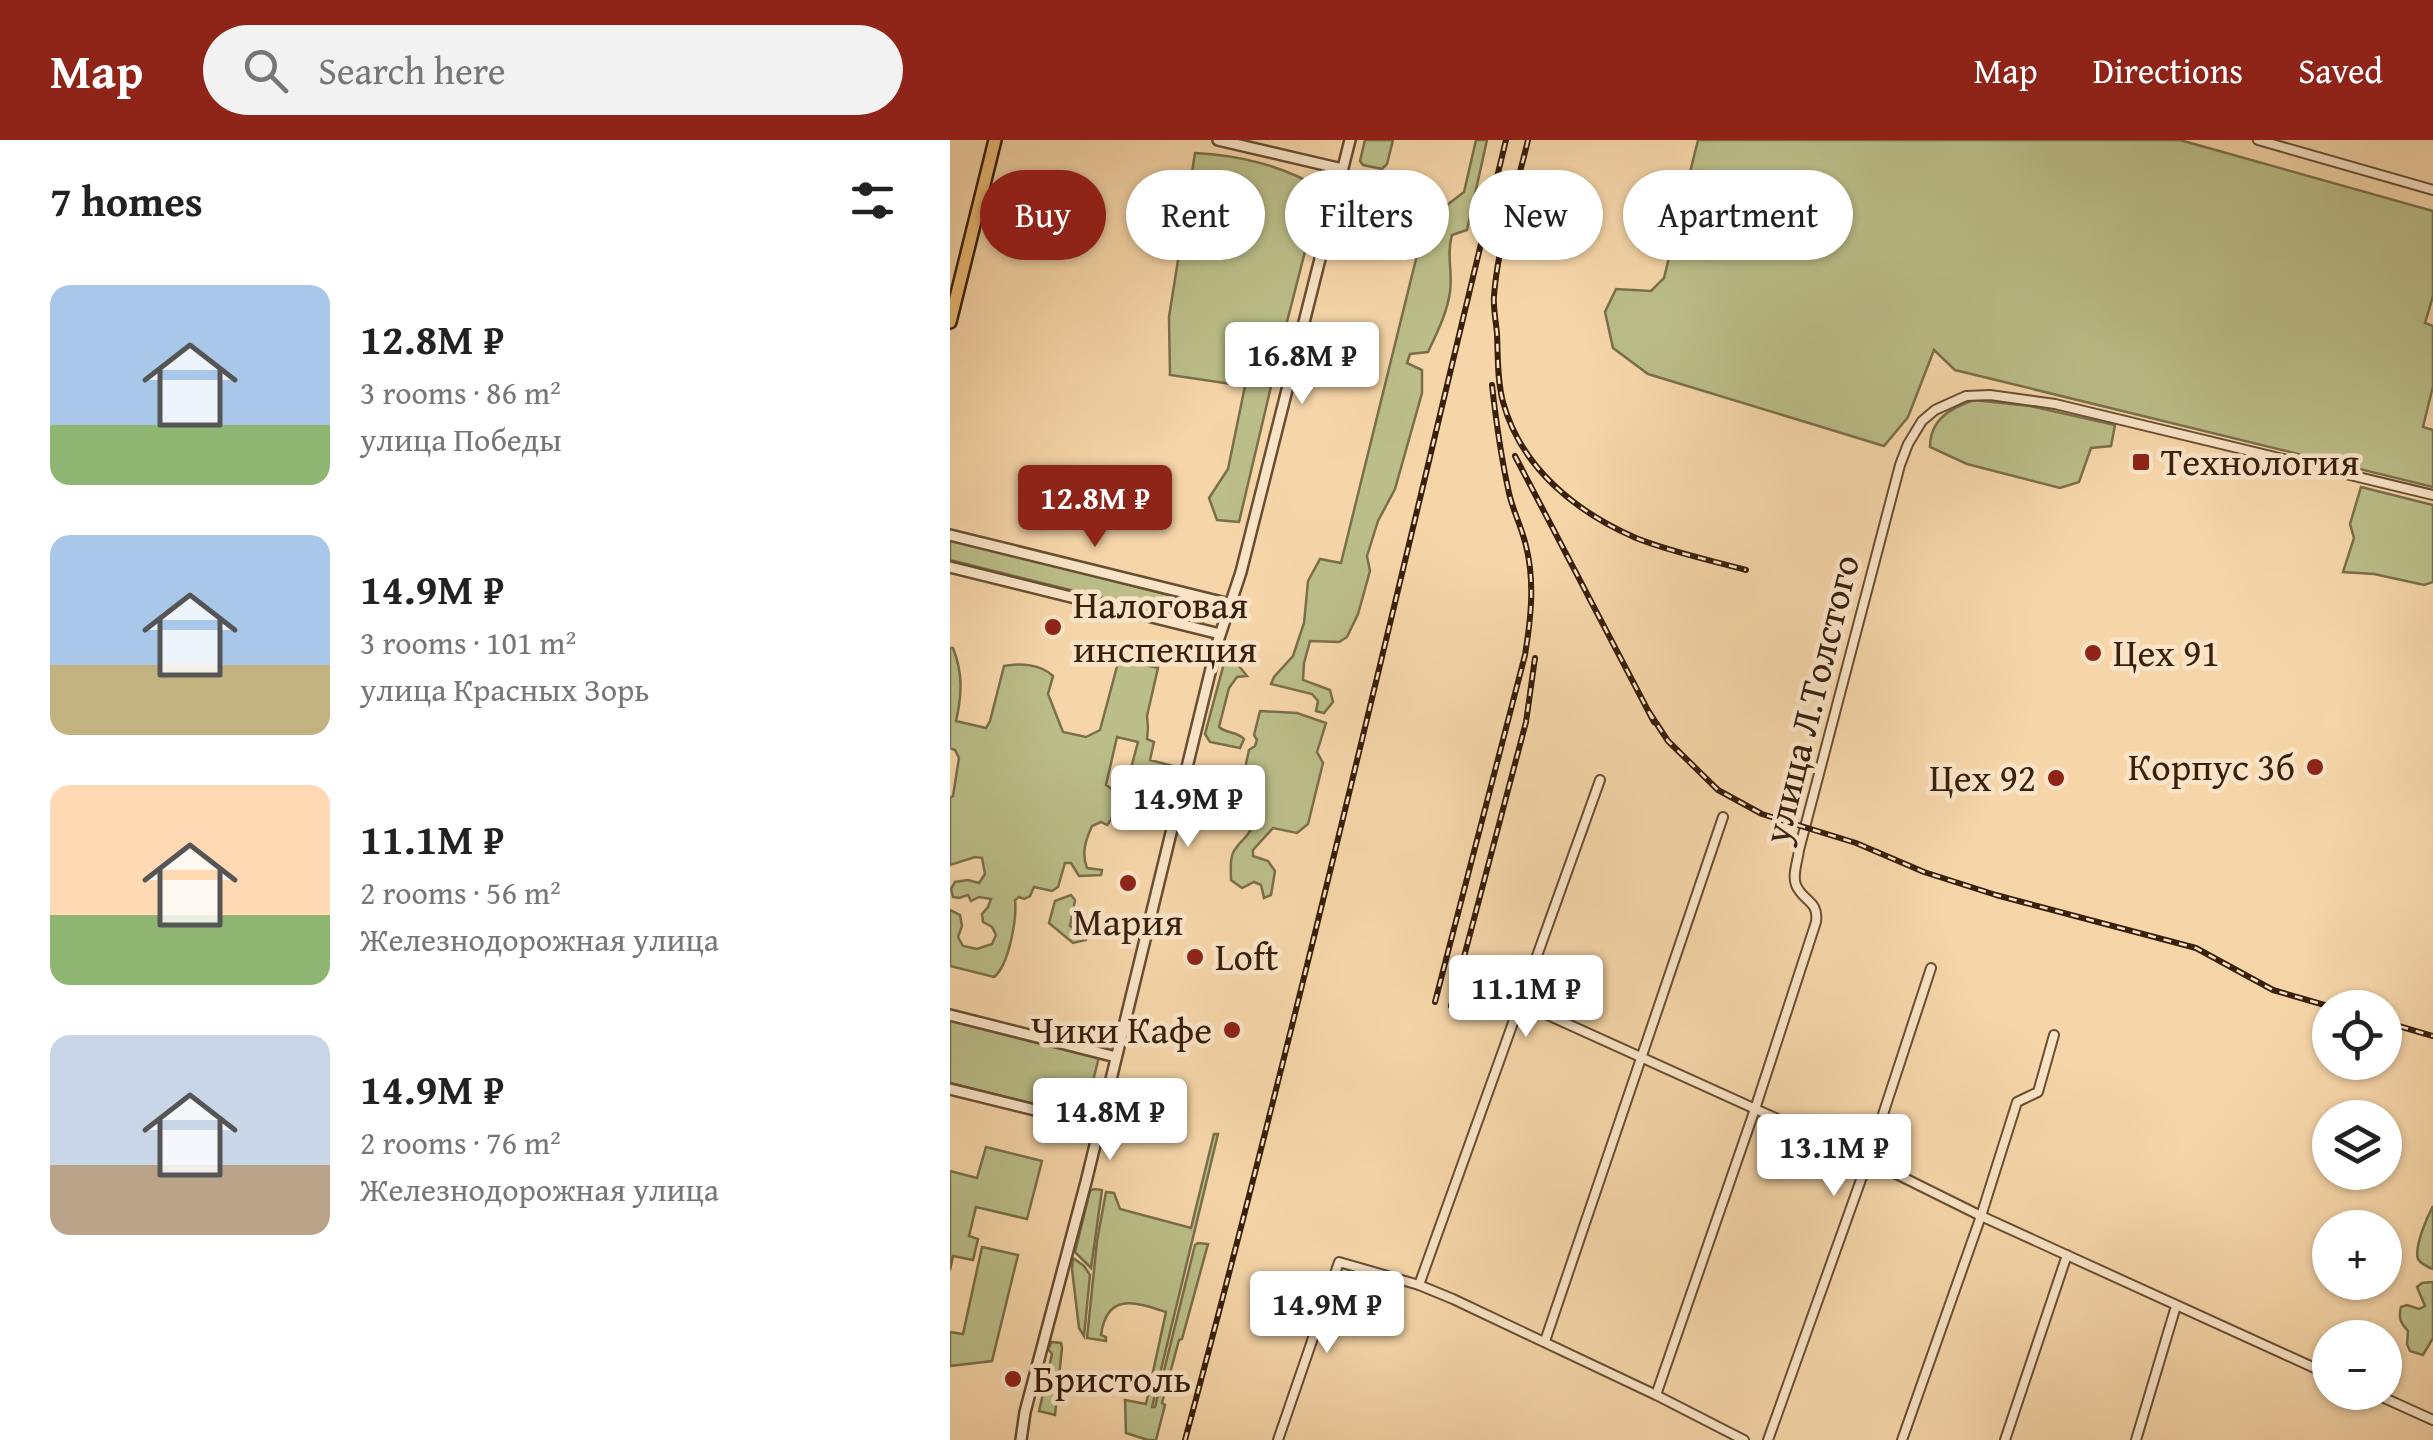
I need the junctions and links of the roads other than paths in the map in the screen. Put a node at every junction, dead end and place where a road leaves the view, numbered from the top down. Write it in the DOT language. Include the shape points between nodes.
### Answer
graph roads {
  1 [pos="996,140"];
  2 [pos="1218,140"];
  3 [pos="1350,140"];
  4 [pos="2258,140"];
  5 [pos="1342,169"];
  6 [pos="2433,190"];
  7 [pos="950,322"];
  8 [pos="2433,495"];
  9 [pos="950,535"];
  10 [pos="950,567"];
  11 [pos="1230,604"];
  12 [pos="1220,634"];
  13 [pos="1600,780"];
  14 [pos="1723,817"];
  15 [pos="1932,968"];
  16 [pos="1519,1002"];
  17 [pos="950,1015"];
  18 [pos="2054,1035"];
  19 [pos="1116,1056"];
  20 [pos="1640,1056"];
  21 [pos="950,1089"];
  22 [pos="1755,1109"];
  23 [pos="1099,1126"];
  24 [pos="1868,1160"];
  25 [pos="1981,1216"];
  26 [pos="2067,1255"];
  27 [pos="1419,1285"];
  28 [pos="2176,1306"];
  29 [pos="1545,1341"];
  30 [pos="2312,1366"];
  31 [pos="1656,1395"];
  32 [pos="2402,1406"];
  33 [pos="2433,1420"];
  34 [pos="1021,1440"];
  35 [pos="1278,1440"];
  36 [pos="1744,1440"];
  37 [pos="1768,1440"];
  38 [pos="1902,1440"];
  39 [pos="2005,1440"];
  40 [pos="2136,1440"];
  1 -- 7 [label="main road"];
  2 -- 5 [label="street"];
  3 -- 5 [label="street"];
  4 -- 6 [label="street"];
  5 -- 11 [label="street"];
  8 -- 22 [label="street, улица Л.Толстого" via="2055,404 1966,396 1922,421 1900,465 1799,850 1796,885 1814,906 1816,922"];
  9 -- 11 [label="street"];
  10 -- 12 [label="street"];
  11 -- 12 [label="street"];
  12 -- 19 [label="street"];
  13 -- 16 [label="street"];
  14 -- 20 [label="street"];
  15 -- 24 [label="street"];
  16 -- 20 [label="street"];
  16 -- 27 [label="street"];
  17 -- 19 [label="street"];
  18 -- 25 [label="street" via="2038,1092 2016,1102"];
  19 -- 23 [label="street"];
  20 -- 22 [label="street"];
  20 -- 29 [label="street"];
  21 -- 23 [label="street"];
  22 -- 24 [label="street"];
  22 -- 31 [label="street, улица Л.Толстого"];
  23 -- 34 [label="street"];
  24 -- 25 [label="street"];
  24 -- 37 [label="street"];
  25 -- 26 [label="street"];
  25 -- 38 [label="street"];
  26 -- 28 [label="street"];
  26 -- 39 [label="street"];
  27 -- 29 [label="street"];
  27 -- 35 [label="street" via="1339,1262"];
  28 -- 30 [label="street"];
  28 -- 40 [label="street"];
  29 -- 31 [label="street"];
  31 -- 36 [label="street"];
  32 -- 33 [label="street"];
}
